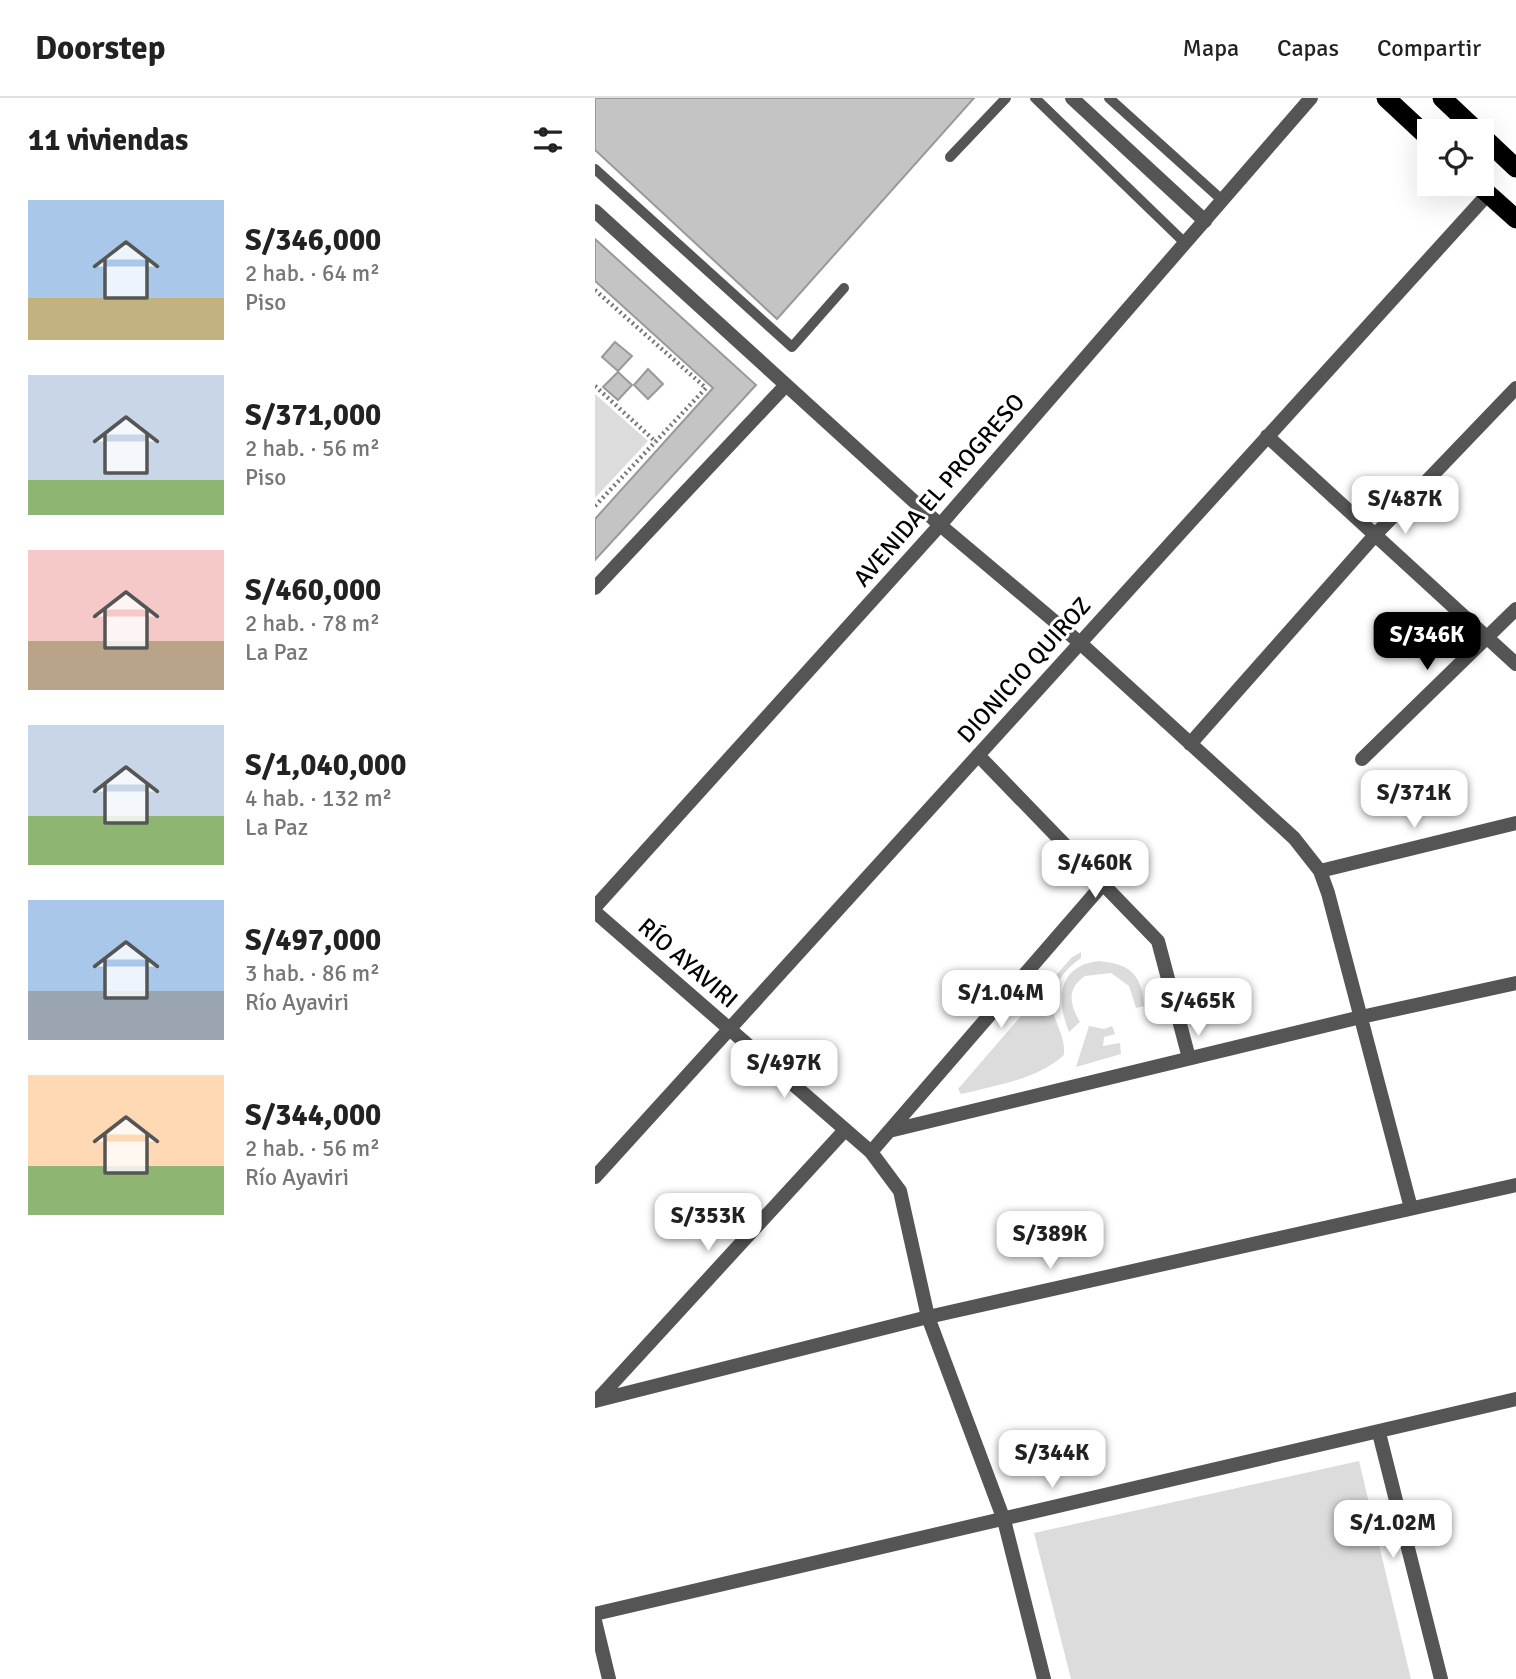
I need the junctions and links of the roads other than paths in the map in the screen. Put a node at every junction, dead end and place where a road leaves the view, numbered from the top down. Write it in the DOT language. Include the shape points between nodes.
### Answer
graph roads {
  1 [pos="1006,98"];
  2 [pos="1035,98"];
  3 [pos="1072,98"];
  4 [pos="1109,98"];
  5 [pos="1311,98"];
  6 [pos="1386,98"];
  7 [pos="1442,98"];
  8 [pos="1464,119"];
  9 [pos="1417,127"];
  10 [pos="1494,147"];
  11 [pos="950,157"];
  12 [pos="1516,168"];
  13 [pos="595,169"];
  14 [pos="1477,196"];
  15 [pos="1491,196"];
  16 [pos="1222,200"];
  17 [pos="595,211"];
  18 [pos="1516,219"];
  19 [pos="1205,221"];
  20 [pos="1185,243"];
  21 [pos="844,288"];
  22 [pos="786,385"];
  23 [pos="1516,388"];
  24 [pos="1268,436"];
  25 [pos="940,525"];
  26 [pos="1376,534"];
  27 [pos="595,589"];
  28 [pos="1516,609"];
  29 [pos="1490,637"];
  30 [pos="1079,642"];
  31 [pos="1516,664"];
  32 [pos="1190,744"];
  33 [pos="978,755"];
  34 [pos="1361,759"];
  35 [pos="1516,824"];
  36 [pos="1319,871"];
  37 [pos="1103,884"];
  38 [pos="595,907"];
  39 [pos="595,912"];
  40 [pos="1516,983"];
  41 [pos="1361,1017"];
  42 [pos="729,1029"];
  43 [pos="1189,1058"];
  44 [pos="845,1129"];
  45 [pos="890,1131"];
  46 [pos="871,1152"];
  47 [pos="595,1177"];
  48 [pos="1516,1185"];
  49 [pos="1411,1208"];
  50 [pos="928,1317"];
  51 [pos="1516,1399"];
  52 [pos="596,1400"];
  53 [pos="1379,1433"];
  54 [pos="1004,1520"];
  55 [pos="595,1614"];
  56 [pos="595,1622"];
  57 [pos="609,1679"];
  58 [pos="1044,1679"];
  59 [pos="1441,1679"];
  1 -- 11 [label="lane"];
  2 -- 20 [label="lane"];
  3 -- 19 [label="street"];
  4 -- 16 [label="lane"];
  5 -- 16 [label="street, AVENIDA EL PROGRESO"];
  6 -- 9 [label="highway"];
  7 -- 8 [label="highway"];
  10 -- 12 [label="highway"];
  13 -- 21 [label="lane" via="792,347"];
  14 -- 24 [label="street, DIONICIO QUIROZ"];
  15 -- 18 [label="highway"];
  16 -- 19 [label="street, AVENIDA EL PROGRESO"];
  17 -- 22 [label="street"];
  19 -- 20 [label="street, AVENIDA EL PROGRESO"];
  20 -- 25 [label="street, AVENIDA EL PROGRESO"];
  22 -- 25 [label="street"];
  22 -- 27 [label="street"];
  23 -- 26 [label="street"];
  24 -- 26 [label="street"];
  24 -- 30 [label="street, DIONICIO QUIROZ"];
  25 -- 30 [label="street"];
  25 -- 38 [label="street, AVENIDA EL PROGRESO"];
  26 -- 29 [label="street"];
  26 -- 32 [label="street"];
  28 -- 29 [label="street"];
  29 -- 31 [label="street"];
  29 -- 34 [label="street"];
  30 -- 32 [label="street"];
  30 -- 33 [label="street, DIONICIO QUIROZ"];
  32 -- 36 [label="street" via="1294,838"];
  33 -- 37 [label="street"];
  33 -- 42 [label="street, DIONICIO QUIROZ"];
  35 -- 36 [label="street"];
  36 -- 41 [label="street"];
  37 -- 43 [label="street" via="1159,941"];
  37 -- 45 [label="street"];
  39 -- 42 [label="street, RÍO AYAVIRI"];
  40 -- 41 [label="street"];
  41 -- 43 [label="street"];
  41 -- 49 [label="street"];
  42 -- 44 [label="street, RÍO AYAVIRI"];
  42 -- 47 [label="street, DIONICIO QUIROZ"];
  43 -- 45 [label="street"];
  44 -- 46 [label="street, RÍO AYAVIRI"];
  44 -- 52 [label="street"];
  45 -- 46 [label="street"];
  46 -- 50 [label="street, RÍO AYAVIRI" via="900,1191"];
  48 -- 49 [label="street"];
  49 -- 50 [label="street"];
  50 -- 52 [label="street"];
  50 -- 54 [label="street, RÍO AYAVIRI"];
  51 -- 53 [label="street"];
  53 -- 54 [label="street"];
  53 -- 59 [label="street"];
  54 -- 55 [label="street"];
  54 -- 58 [label="street, RÍO AYAVIRI"];
  56 -- 57 [label="street"];
}
